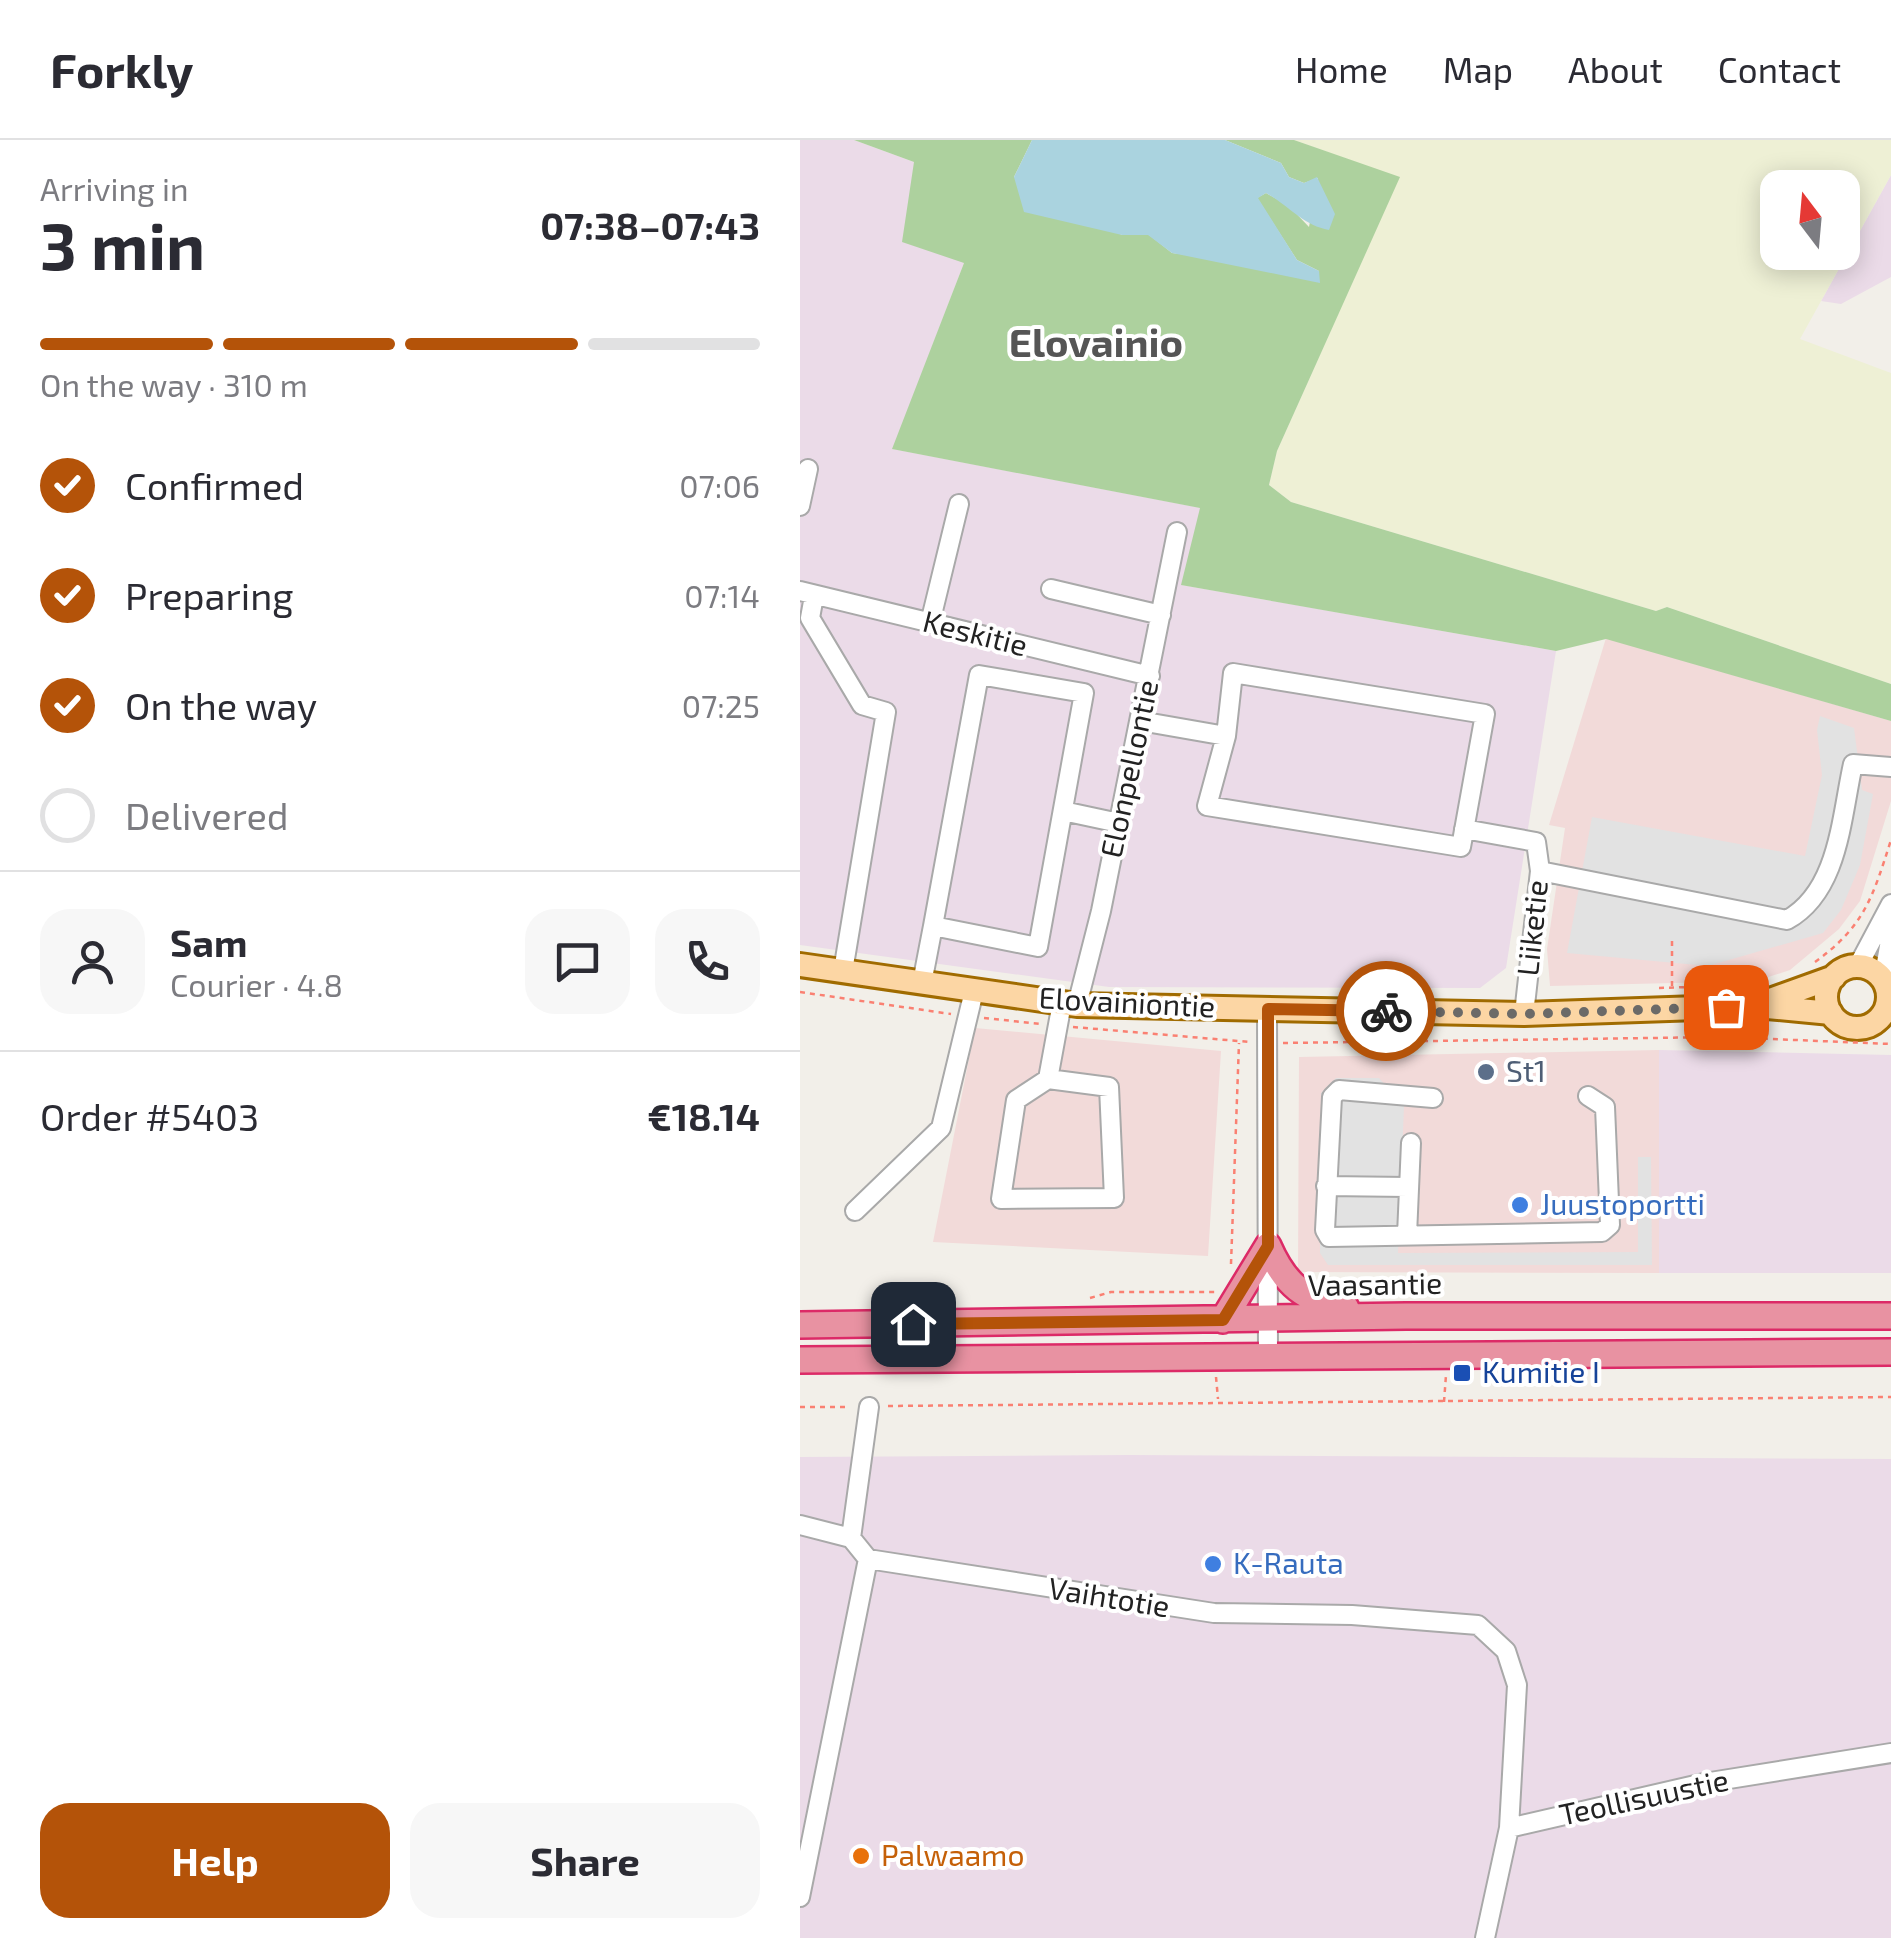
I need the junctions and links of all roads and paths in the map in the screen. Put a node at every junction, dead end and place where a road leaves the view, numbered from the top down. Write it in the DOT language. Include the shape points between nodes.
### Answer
graph roads {
  1 [pos="808,468"];
  2 [pos="959,504"];
  3 [pos="800,506"];
  4 [pos="1177,532"];
  5 [pos="1051,589"];
  6 [pos="807,593"];
  7 [pos="1161,615"];
  8 [pos="930,623"];
  9 [pos="1150,676"];
  10 [pos="1140,721"];
  11 [pos="1226,736"];
  12 [pos="1891,767"];
  13 [pos="1063,811"];
  14 [pos="1119,822"];
  15 [pos="1464,828"];
  16 [pos="1891,840"];
  17 [pos="1540,871"];
  18 [pos="1890,908"];
  19 [pos="932,926"];
  20 [pos="1672,940"];
  21 [pos="800,965"];
  22 [pos="1858,966"];
  23 [pos="843,971"];
  24 [pos="1834,978"];
  25 [pos="922,983"];
  26 [pos="1659,988"];
  27 [pos="1672,988"];
  28 [pos="1798,990"];
  29 [pos="974,991"];
  30 [pos="800,992"];
  31 [pos="1888,994"];
  32 [pos="1760,995"];
  33 [pos="1268,1009"];
  34 [pos="1066,1011"];
  35 [pos="1830,1013"];
  36 [pos="1524,1014"];
  37 [pos="966,1016"];
  38 [pos="1882,1025"];
  39 [pos="1440,1028"];
  40 [pos="1240,1041"];
  41 [pos="1441,1041"];
  42 [pos="1267,1043"];
  43 [pos="1891,1044"];
  44 [pos="1048,1079"];
  45 [pos="1588,1096"];
  46 [pos="1433,1098"];
  47 [pos="1411,1143"];
  48 [pos="1326,1186"];
  49 [pos="1408,1187"];
  50 [pos="855,1211"];
  51 [pos="1407,1235"];
  52 [pos="1268,1246"];
  53 [pos="1230,1272"];
  54 [pos="1222,1285"];
  55 [pos="1216,1292"];
  56 [pos="1088,1299"];
  57 [pos="1406,1316"];
  58 [pos="1891,1316"];
  59 [pos="1219,1320"];
  60 [pos="1268,1320"];
  61 [pos="800,1325"];
  62 [pos="1891,1352"];
  63 [pos="1215,1358"];
  64 [pos="1268,1358"];
  65 [pos="800,1360"];
  66 [pos="1446,1373"];
  67 [pos="1891,1397"];
  68 [pos="1218,1402"];
  69 [pos="1444,1402"];
  70 [pos="800,1407"];
  71 [pos="869,1407"];
  72 [pos="800,1526"];
  73 [pos="851,1538"];
  74 [pos="868,1559"];
  75 [pos="1891,1754"];
  76 [pos="1509,1828"];
  77 [pos="800,1897"];
  78 [pos="1486,1938"];
  1 -- 3 [label="street"];
  2 -- 8 [label="street"];
  4 -- 7 [label="street, Elonpellontie"];
  5 -- 7 [label="street"];
  6 -- 8 [label="street, Keskitie"];
  6 -- 23 [label="street" via="810,618 862,705 886,712"];
  7 -- 9 [label="street, Elonpellontie"];
  8 -- 9 [label="street, Keskitie"];
  9 -- 10 [label="street, Elonpellontie"];
  10 -- 11 [label="street"];
  10 -- 14 [label="street, Elonpellontie"];
  11 -- 15 [label="street" via="1208,806 1461,847"];
  11 -- 15 [label="street" via="1233,673 1485,714"];
  12 -- 17 [label="street" via="1852,764 1824,882 1811,906 1786,920"];
  13 -- 14 [label="street"];
  13 -- 19 [label="street" via="1038,947"];
  13 -- 19 [label="street" via="1084,694 979,675"];
  14 -- 34 [label="street, Elonpellontie"];
  15 -- 17 [label="street, Liiketie" via="1536,842"];
  16 -- 28 [label="path" via="1864,916 1850,935 1797,974"];
  17 -- 36 [label="street, Liiketie"];
  18 -- 22 [label="street"];
  18 -- 31 [label="street"];
  19 -- 25 [label="street"];
  20 -- 27 [label="path"];
  21 -- 23 [label="main road, Elovainiontie"];
  22 -- 24 [label="main road"];
  22 -- 31 [label="main road" via="1872,970"];
  23 -- 25 [label="main road, Elovainiontie"];
  24 -- 28 [label="main road, Elovainiontie"];
  24 -- 35 [label="main road" via="1827,995"];
  25 -- 29 [label="main road, Elovainiontie"];
  26 -- 27 [label="path"];
  27 -- 32 [label="path"];
  28 -- 32 [label="main road, Elovainiontie"];
  29 -- 34 [label="main road, Elovainiontie"];
  29 -- 37 [label="street"];
  30 -- 37 [label="path"];
  31 -- 38 [label="main road"];
  32 -- 35 [label="main road, Elovainiontie"];
  32 -- 36 [label="main road, Elovainiontie"];
  33 -- 34 [label="main road, Elovainiontie"];
  33 -- 36 [label="main road, Elovainiontie"];
  33 -- 42 [label="street"];
  34 -- 37 [label="path"];
  34 -- 40 [label="path"];
  34 -- 44 [label="street, Elonpellontie"];
  35 -- 38 [label="main road" via="1850,1027"];
  37 -- 50 [label="street" via="941,1128"];
  39 -- 41 [label="path"];
  40 -- 42 [label="path"];
  40 -- 53 [label="path"];
  41 -- 42 [label="path"];
  41 -- 43 [label="path" via="1723,1037"];
  42 -- 52 [label="street"];
  44 -- 44 [label="street" via="1016,1100 1001,1200 1114,1198 1109,1088"];
  45 -- 51 [label="street" via="1605,1106 1610,1225 1602,1232"];
  46 -- 48 [label="street" via="1338,1090 1332,1097"];
  47 -- 49 [label="street"];
  48 -- 49 [label="street"];
  48 -- 51 [label="street" via="1329,1236"];
  49 -- 51 [label="street"];
  52 -- 57 [label="highway" via="1282,1276 1312,1300"];
  52 -- 59 [label="highway"];
  52 -- 60 [label="street"];
  54 -- 55 [label="path"];
  55 -- 56 [label="path" via="1112,1292"];
  55 -- 59 [label="path"];
  57 -- 58 [label="highway, Vaasantie"];
  57 -- 60 [label="highway, Vaasantie"];
  59 -- 60 [label="highway, Vaasantie"];
  59 -- 61 [label="highway, Vaasantie"];
  60 -- 64 [label="street"];
  62 -- 64 [label="highway"];
  63 -- 64 [label="highway"];
  63 -- 65 [label="highway"];
  63 -- 68 [label="path"];
  66 -- 69 [label="path"];
  67 -- 69 [label="path"];
  68 -- 69 [label="path"];
  68 -- 71 [label="path"];
  70 -- 71 [label="path"];
  71 -- 73 [label="street"];
  72 -- 73 [label="street"];
  73 -- 74 [label="street"];
  74 -- 76 [label="street, Vaihtotie" via="1214,1613 1478,1625 1506,1651 1517,1685"];
  74 -- 77 [label="street"];
  75 -- 76 [label="street, Teollisuustie" via="1704,1783"];
  76 -- 78 [label="street"];
}
